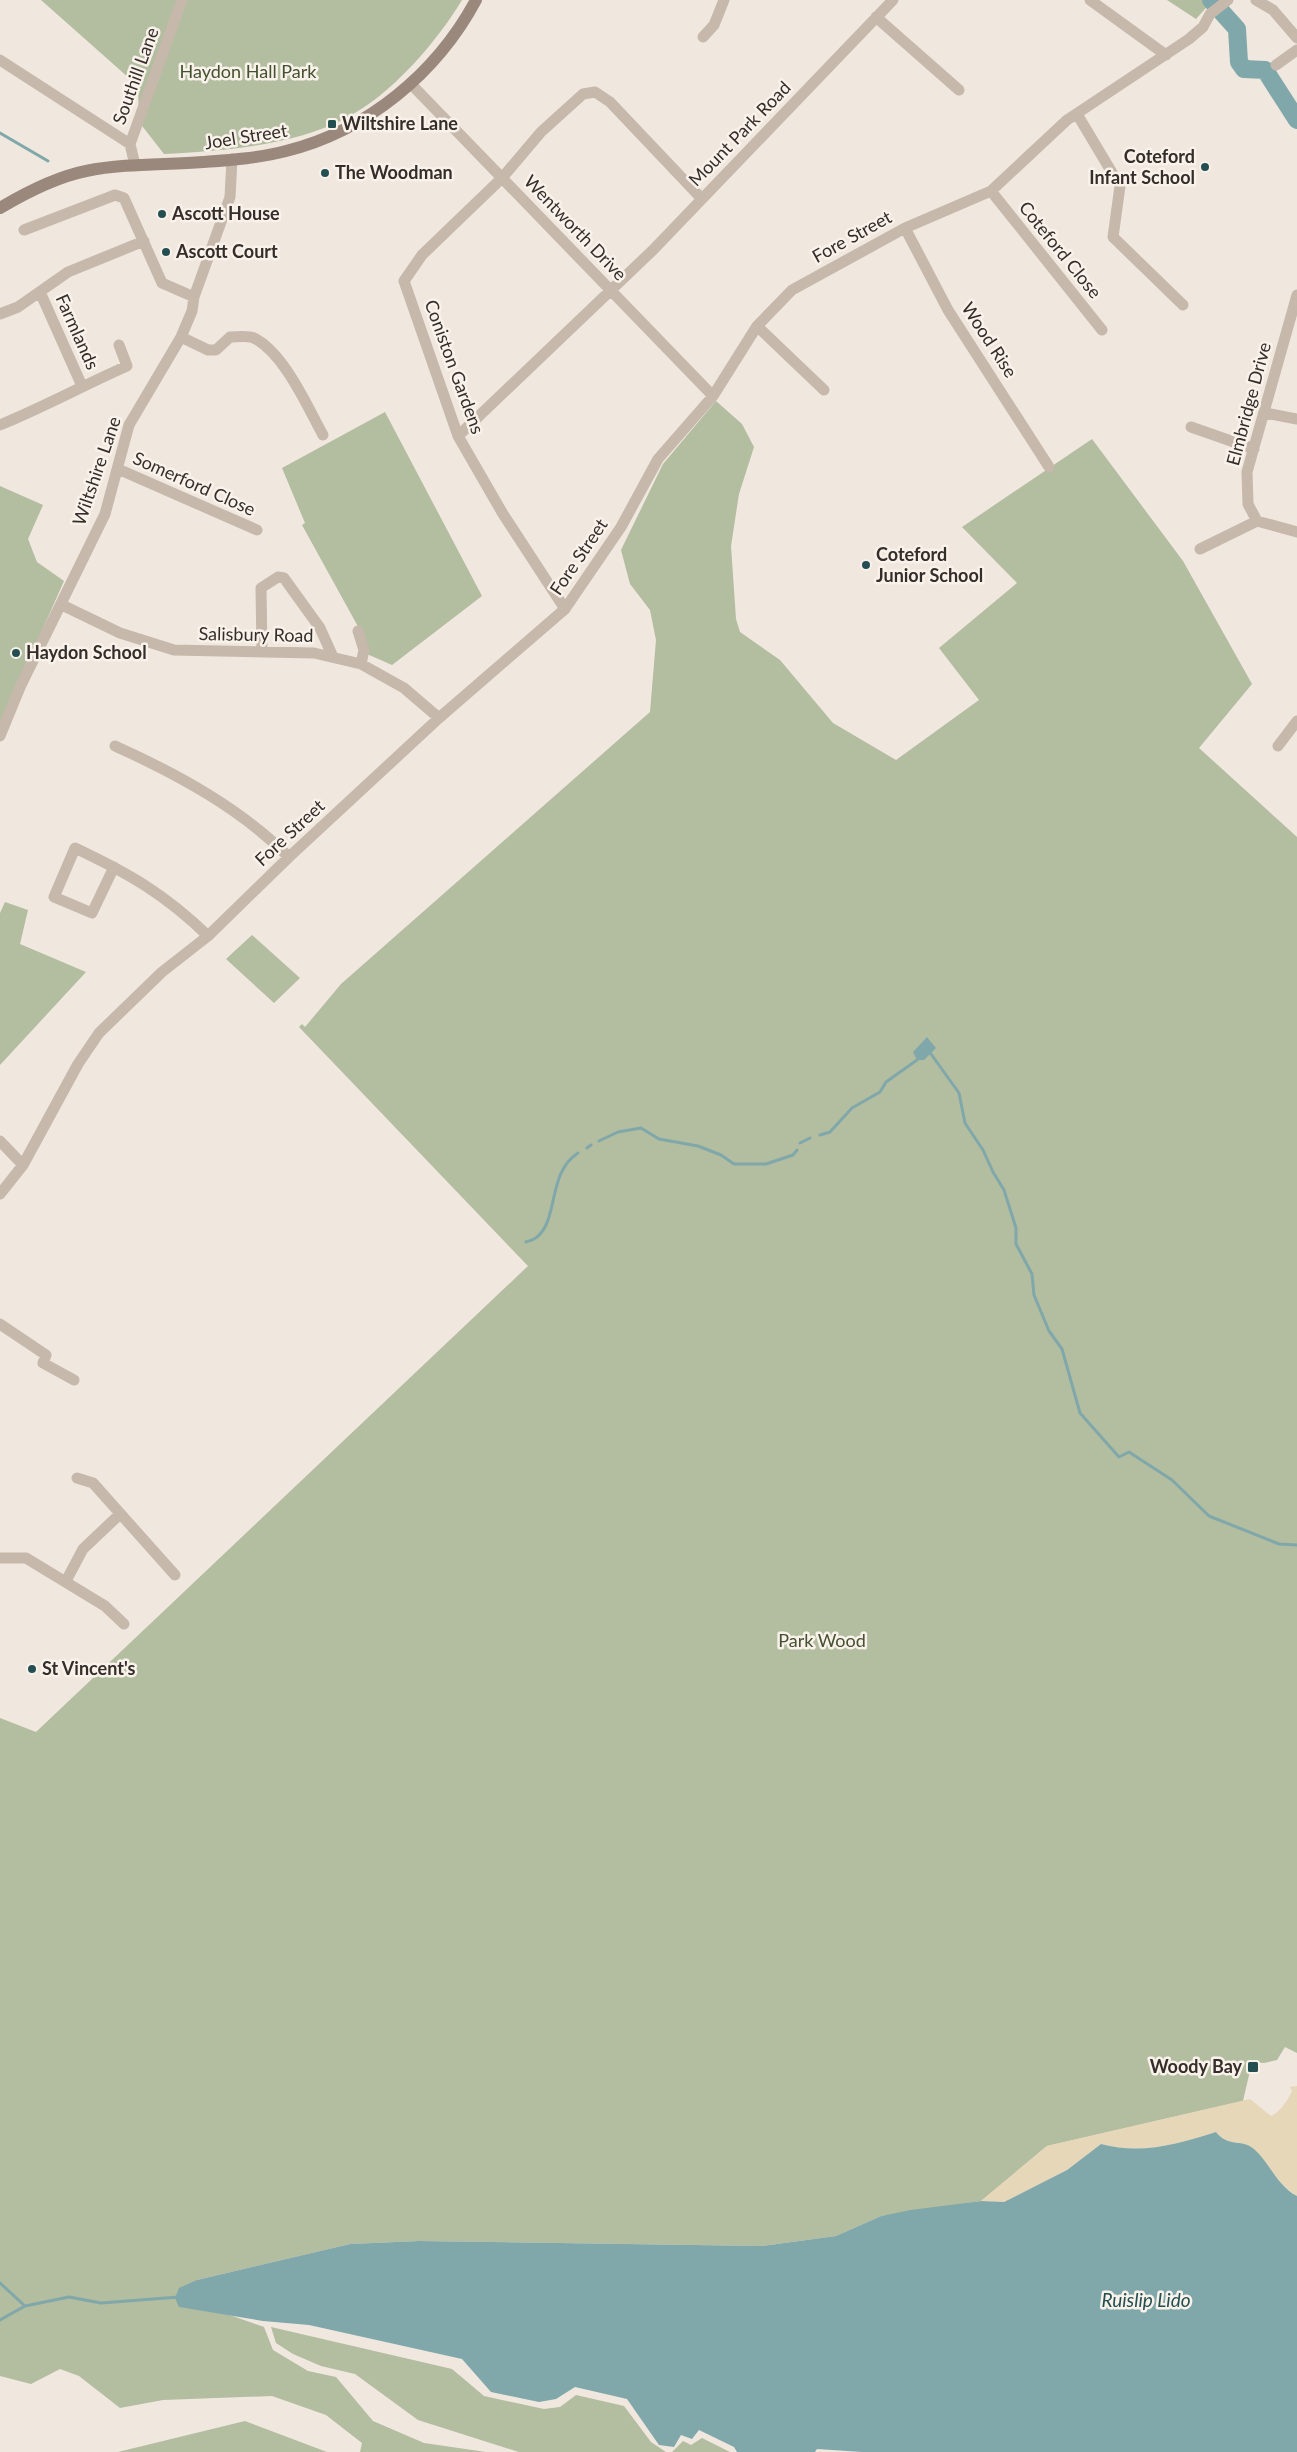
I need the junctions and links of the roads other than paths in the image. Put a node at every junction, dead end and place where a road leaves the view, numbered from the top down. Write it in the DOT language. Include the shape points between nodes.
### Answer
graph roads {
  1 [pos="182,0"];
  2 [pos="476,0"];
  3 [pos="724,0"];
  4 [pos="893,0"];
  5 [pos="1090,0"];
  6 [pos="1256,0"];
  7 [pos="1221,8"];
  8 [pos="876,17"];
  9 [pos="703,37"];
  10 [pos="1297,38"];
  11 [pos="1297,50"];
  12 [pos="1166,55"];
  13 [pos="0,60"];
  14 [pos="1276,65"];
  15 [pos="411,84"];
  16 [pos="959,90"];
  17 [pos="1077,114"];
  18 [pos="130,144"];
  19 [pos="232,159"];
  20 [pos="135,165"];
  21 [pos="502,178"];
  22 [pos="991,192"];
  23 [pos="702,198"];
  24 [pos="0,208"];
  25 [pos="905,228"];
  26 [pos="24,230"];
  27 [pos="144,241"];
  28 [pos="40,292"];
  29 [pos="612,292"];
  30 [pos="1297,296"];
  31 [pos="194,297"];
  32 [pos="1183,305"];
  33 [pos="0,314"];
  34 [pos="757,326"];
  35 [pos="1102,330"];
  36 [pos="181,337"];
  37 [pos="119,345"];
  38 [pos="82,386"];
  39 [pos="824,390"];
  40 [pos="713,396"];
  41 [pos="1264,413"];
  42 [pos="1297,419"];
  43 [pos="0,425"];
  44 [pos="1191,427"];
  45 [pos="323,435"];
  46 [pos="458,436"];
  47 [pos="1254,449"];
  48 [pos="1049,467"];
  49 [pos="118,469"];
  50 [pos="1257,521"];
  51 [pos="257,530"];
  52 [pos="1297,532"];
  53 [pos="1200,549"];
  54 [pos="62,605"];
  55 [pos="565,609"];
  56 [pos="358,631"];
  57 [pos="262,650"];
  58 [pos="333,657"];
  59 [pos="361,664"];
  60 [pos="439,718"];
  61 [pos="1297,721"];
  62 [pos="0,736"];
  63 [pos="115,746"];
  64 [pos="1278,746"];
  65 [pos="289,857"];
  66 [pos="114,867"];
  67 [pos="208,936"];
  68 [pos="0,1141"];
  69 [pos="23,1164"];
  70 [pos="0,1194"];
  71 [pos="0,1324"];
  72 [pos="74,1380"];
  73 [pos="77,1478"];
  74 [pos="120,1514"];
  75 [pos="0,1558"];
  76 [pos="175,1575"];
  77 [pos="66,1581"];
  78 [pos="124,1624"];
  1 -- 18 [label="street, Southill Lane"];
  2 -- 15 [label="main road, Joel Street" via="444,48"];
  3 -- 9 [label="street" via="714,24"];
  4 -- 8 [label="street, Mount Park Road"];
  5 -- 12 [label="street"];
  6 -- 10 [label="street" via="1273,10"];
  7 -- 12 [label="street, Fore Street" via="1203,27"];
  8 -- 16 [label="street"];
  8 -- 23 [label="street, Mount Park Road"];
  11 -- 14 [label="street"];
  12 -- 17 [label="street, Fore Street"];
  13 -- 18 [label="street"];
  15 -- 19 [label="main road, Joel Street" via="362,119 328,137 286,151"];
  15 -- 21 [label="street, Wentworth Drive"];
  17 -- 22 [label="street, Fore Street"];
  17 -- 32 [label="street" via="1120,186 1113,237"];
  18 -- 20 [label="street, Southill Lane"];
  19 -- 20 [label="main road, Joel Street"];
  19 -- 31 [label="street, Wiltshire Lane" via="230,197"];
  20 -- 24 [label="main road, Joel Street" via="86,171 31,189"];
  21 -- 23 [label="street" via="541,132 583,94 595,92 610,102"];
  21 -- 29 [label="street, Wentworth Drive"];
  21 -- 46 [label="street, Coniston Gardens" via="422,255 404,281"];
  22 -- 25 [label="street, Fore Street"];
  22 -- 35 [label="street, Coteford Close"];
  23 -- 29 [label="street, Mount Park Road"];
  25 -- 34 [label="street, Fore Street" via="792,290"];
  25 -- 48 [label="street, Wood Rise" via="948,310"];
  26 -- 27 [label="street" via="115,195 124,198"];
  27 -- 28 [label="street, Farmlands" via="68,272"];
  27 -- 31 [label="street" via="162,283"];
  28 -- 33 [label="street, Farmlands" via="18,307"];
  28 -- 38 [label="street, Farmlands"];
  29 -- 40 [label="street, Wentworth Drive"];
  29 -- 46 [label="street, Mount Park Road"];
  30 -- 41 [label="street, Elmbridge Drive"];
  31 -- 36 [label="street, Wiltshire Lane"];
  34 -- 39 [label="street"];
  34 -- 40 [label="street, Fore Street"];
  36 -- 45 [label="street" via="208,350 216,350 230,337 252,337 270,349"];
  36 -- 49 [label="street, Wiltshire Lane" via="129,425"];
  37 -- 38 [label="street, Farmlands" via="127,366"];
  38 -- 43 [label="street, Farmlands" via="45,407"];
  40 -- 55 [label="street, Fore Street" via="658,459 621,527"];
  41 -- 42 [label="street"];
  41 -- 47 [label="street, Elmbridge Drive"];
  44 -- 47 [label="street"];
  46 -- 55 [label="street, Coniston Gardens" via="503,514"];
  47 -- 50 [label="street, Elmbridge Drive" via="1247,472 1248,504"];
  49 -- 51 [label="street, Somerford Close"];
  49 -- 54 [label="street, Wiltshire Lane" via="105,514"];
  50 -- 52 [label="street"];
  50 -- 53 [label="street"];
  54 -- 57 [label="street, Salisbury Road" via="120,633 174,650"];
  54 -- 62 [label="street, Wiltshire Lane" via="21,685"];
  55 -- 60 [label="street, Fore Street"];
  56 -- 59 [label="street" via="364,650"];
  57 -- 58 [label="street, Salisbury Road" via="314,652"];
  57 -- 58 [label="street" via="262,588 284,578 320,628"];
  58 -- 59 [label="street, Salisbury Road"];
  59 -- 60 [label="street, Salisbury Road" via="404,688"];
  60 -- 65 [label="street, Fore Street"];
  61 -- 64 [label="street"];
  63 -- 65 [label="street" via="197,788 266,835"];
  65 -- 67 [label="street, Fore Street"];
  66 -- 66 [label="street" via="92,913 54,897 75,848"];
  66 -- 67 [label="street" via="145,884"];
  67 -- 69 [label="street, Fore Street" via="162,972 99,1033 78,1064"];
  68 -- 69 [label="street"];
  69 -- 70 [label="street, Fore Street"];
  71 -- 72 [label="street" via="46,1354 43,1363"];
  73 -- 74 [label="street" via="93,1483"];
  74 -- 76 [label="street"];
  74 -- 77 [label="street" via="83,1549"];
  75 -- 77 [label="street" via="26,1558"];
  77 -- 78 [label="street" via="105,1606"];
}
